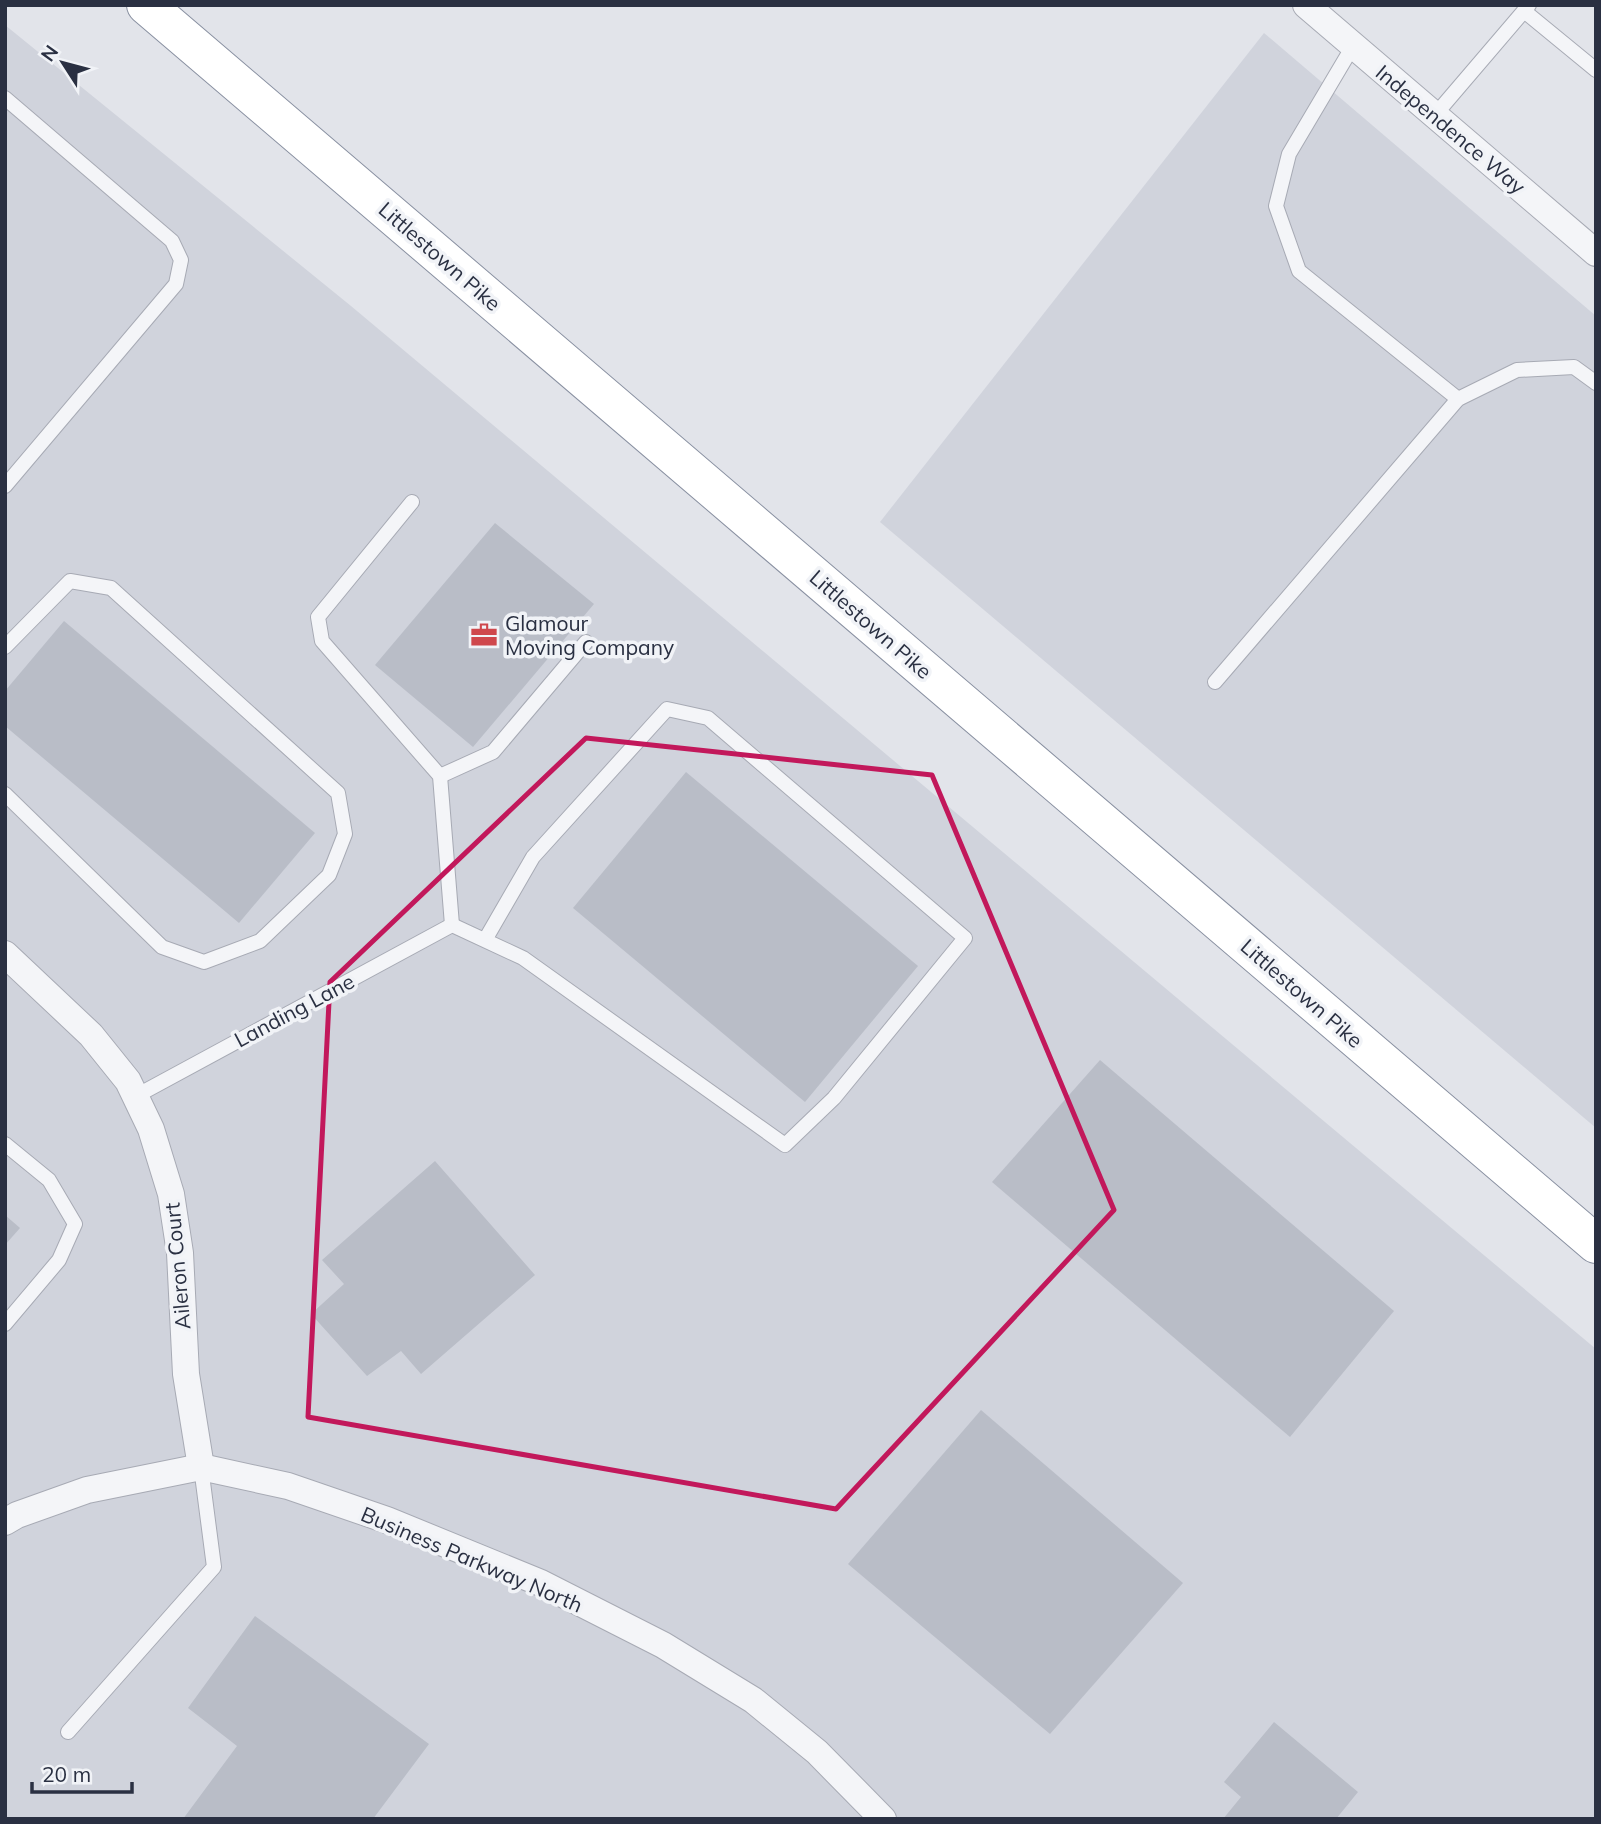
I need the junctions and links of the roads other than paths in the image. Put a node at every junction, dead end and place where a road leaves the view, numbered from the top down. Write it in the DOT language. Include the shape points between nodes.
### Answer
graph roads {
  1 [pos="146,5"];
  2 [pos="1306,5"];
  3 [pos="1527,8"];
  4 [pos="1353,46"];
  5 [pos="1596,70"];
  6 [pos="5,98"];
  7 [pos="1435,115"];
  8 [pos="1596,253"];
  9 [pos="1596,383"];
  10 [pos="1458,399"];
  11 [pos="8,477"];
  12 [pos="412,502"];
  13 [pos="586,642"];
  14 [pos="5,647"];
  15 [pos="1215,682"];
  16 [pos="440,776"];
  17 [pos="5,794"];
  18 [pos="452,925"];
  19 [pos="485,940"];
  20 [pos="5,954"];
  21 [pos="135,1096"];
  22 [pos="5,1144"];
  23 [pos="1596,1244"];
  24 [pos="5,1324"];
  25 [pos="201,1467"];
  26 [pos="5,1522"];
  27 [pos="68,1732"];
  28 [pos="883,1819"];
  1 -- 23 [label="highway, Littlestown Pike"];
  2 -- 4 [label="street, Independence Way"];
  3 -- 5 [label="lane"];
  3 -- 7 [label="lane"];
  4 -- 7 [label="street, Independence Way"];
  4 -- 10 [label="lane" via="1290,154 1276,205 1299,271"];
  6 -- 11 [label="lane" via="172,241 181,260 176,284"];
  7 -- 8 [label="street, Independence Way"];
  9 -- 10 [label="lane" via="1574,367 1517,370"];
  10 -- 15 [label="lane"];
  12 -- 16 [label="lane" via="318,617 322,641"];
  13 -- 16 [label="lane" via="493,752"];
  14 -- 17 [label="lane" via="70,581 111,588 338,793 345,834 329,875 260,941 204,962 162,947"];
  16 -- 18 [label="lane"];
  18 -- 19 [label="lane"];
  18 -- 21 [label="lane, Landing Lane"];
  19 -- 19 [label="lane" via="523,958 785,1145 834,1098 965,937 708,718 667,709 533,857"];
  20 -- 21 [label="street, Aileron Court" via="91,1034 128,1080"];
  21 -- 25 [label="street, Aileron Court" via="151,1129 171,1194 180,1253 186,1374"];
  22 -- 24 [label="lane" via="49,1180 75,1224 59,1260"];
  25 -- 26 [label="street, Business Parkway North" via="87,1490"];
  25 -- 27 [label="lane" via="214,1567"];
  25 -- 28 [label="street, Business Parkway North" via="288,1486 387,1520 541,1583 663,1645 753,1700 817,1752"];
}
